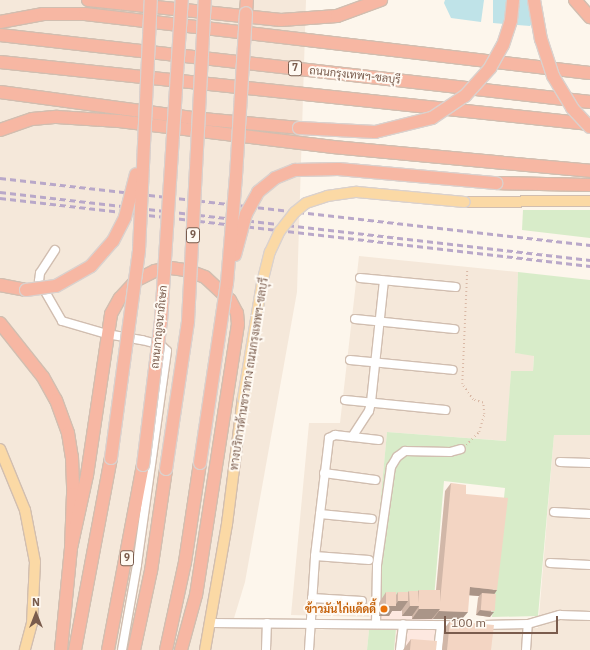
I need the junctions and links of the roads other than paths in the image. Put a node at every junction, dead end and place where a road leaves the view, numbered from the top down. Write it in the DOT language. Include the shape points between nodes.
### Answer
graph roads {
  1 [pos="88,0"];
  2 [pos="150,0"];
  3 [pos="182,0"];
  4 [pos="205,0"];
  5 [pos="246,0"];
  6 [pos="381,0"];
  7 [pos="513,0"];
  8 [pos="534,0"];
  9 [pos="575,0"];
  10 [pos="590,17"];
  11 [pos="0,22"];
  12 [pos="0,35"];
  13 [pos="0,62"];
  14 [pos="590,73"];
  15 [pos="0,92"];
  16 [pos="590,102"];
  17 [pos="590,126"];
  18 [pos="0,130"];
  19 [pos="144,136"];
  20 [pos="590,171"];
  21 [pos="590,185"];
  22 [pos="590,201"];
  23 [pos="55,250"];
  24 [pos="360,278"];
  25 [pos="384,281"];
  26 [pos="227,283"];
  27 [pos="0,286"];
  28 [pos="456,287"];
  29 [pos="355,319"];
  30 [pos="380,321"];
  31 [pos="0,323"];
  32 [pos="454,330"];
  33 [pos="107,334"];
  34 [pos="350,360"];
  35 [pos="375,362"];
  36 [pos="453,370"];
  37 [pos="345,400"];
  38 [pos="371,402"];
  39 [pos="446,410"];
  40 [pos="352,437"];
  41 [pos="379,440"];
  42 [pos="0,449"];
  43 [pos="461,449"];
  44 [pos="560,462"];
  45 [pos="590,463"];
  46 [pos="324,473"];
  47 [pos="376,480"];
  48 [pos="554,512"];
  49 [pos="320,514"];
  50 [pos="590,514"];
  51 [pos="372,519"];
  52 [pos="71,548"];
  53 [pos="315,556"];
  54 [pos="369,560"];
  55 [pos="550,563"];
  56 [pos="590,565"];
  57 [pos="312,598"];
  58 [pos="362,601"];
  59 [pos="590,616"];
  60 [pos="211,623"];
  61 [pos="267,623"];
  62 [pos="311,624"];
  63 [pos="376,624"];
  64 [pos="403,624"];
  65 [pos="528,624"];
  66 [pos="441,625"];
  67 [pos="25,650"];
  68 [pos="61,650"];
  69 [pos="75,650"];
  70 [pos="108,650"];
  71 [pos="122,650"];
  72 [pos="134,650"];
  73 [pos="166,650"];
  74 [pos="181,650"];
  75 [pos="205,650"];
  76 [pos="266,650"];
  77 [pos="309,650"];
  78 [pos="400,650"];
  79 [pos="438,650"];
  80 [pos="526,650"];
  1 -- 6 [label="highway" via="282,20 337,16"];
  2 -- 19 [label="highway, bridge"];
  3 -- 70 [label="highway, ถนนกาญจนาภิเษก / 9, bridge" via="161,321 143,465"];
  4 -- 72 [label="highway, 9, bridge" via="188,321 151,571"];
  5 -- 26 [label="highway, bridge"];
  7 -- 15 [label="highway, bridge" via="511,20 503,45 490,68 465,96 432,118 375,132 192,118"];
  8 -- 17 [label="highway, bridge" via="544,50 553,76 572,108"];
  9 -- 10 [label="highway"];
  11 -- 14 [label="highway" via="54,13 122,18"];
  12 -- 16 [label="highway, ถนนกรุงเทพฯ-ชลบุรี / 7"];
  13 -- 17 [label="highway, 7"];
  18 -- 20 [label="highway" via="32,119 57,117 119,121 333,147"];
  19 -- 27 [label="highway, bridge" via="125,217 113,241 90,266 56,286 26,290"];
  19 -- 69 [label="highway, bridge" via="139,250 111,458"];
  21 -- 26 [label="highway, bridge" via="496,184 338,169 295,170 275,178 258,192 246,214"];
  22 -- 60 [label="main road, ทางบริการด้านขวาทาง ถนนกรุงเทพฯ-ชลบุรี, bridge" via="466,202 357,192 327,196 306,203 295,212 280,231 262,283"];
  23 -- 33 [label="street" via="40,274 39,281 56,314 68,324"];
  24 -- 25 [label="street"];
  25 -- 28 [label="street"];
  25 -- 30 [label="street"];
  26 -- 73 [label="highway, bridge" via="185,562"];
  29 -- 30 [label="street"];
  30 -- 32 [label="street"];
  30 -- 35 [label="street"];
  31 -- 52 [label="highway" via="44,377 68,433 72,457"];
  33 -- 52 [label="highway" via="87,475"];
  33 -- 71 [label="street" via="161,345 167,351 137,565"];
  33 -- 74 [label="highway" via="111,314 120,298 137,280 155,271 171,268 205,277 230,300 237,313 238,324 196,595"];
  34 -- 35 [label="street"];
  35 -- 36 [label="street"];
  35 -- 38 [label="street"];
  37 -- 38 [label="street"];
  38 -- 39 [label="street"];
  38 -- 40 [label="street" via="369,411"];
  40 -- 41 [label="street"];
  40 -- 46 [label="street" via="330,436"];
  42 -- 67 [label="main road" via="25,510 35,562 33,615"];
  43 -- 63 [label="street" via="444,452 405,451 397,457 391,467 377,565"];
  44 -- 45 [label="street"];
  46 -- 47 [label="street"];
  46 -- 49 [label="street"];
  48 -- 50 [label="street"];
  49 -- 51 [label="street"];
  49 -- 53 [label="street"];
  52 -- 68 [label="highway"];
  53 -- 54 [label="street"];
  53 -- 57 [label="street"];
  55 -- 56 [label="street"];
  57 -- 58 [label="street"];
  57 -- 62 [label="street"];
  59 -- 65 [label="street" via="560,615"];
  60 -- 61 [label="street"];
  60 -- 75 [label="main road, ทางบริการด้านขวาทาง ถนนกรุงเทพฯ-ชลบุรี"];
  61 -- 62 [label="street"];
  61 -- 76 [label="street"];
  62 -- 63 [label="street"];
  62 -- 77 [label="street"];
  63 -- 64 [label="street"];
  64 -- 66 [label="street"];
  64 -- 78 [label="street"];
  65 -- 66 [label="street"];
  65 -- 80 [label="street"];
  66 -- 79 [label="street"];
}
